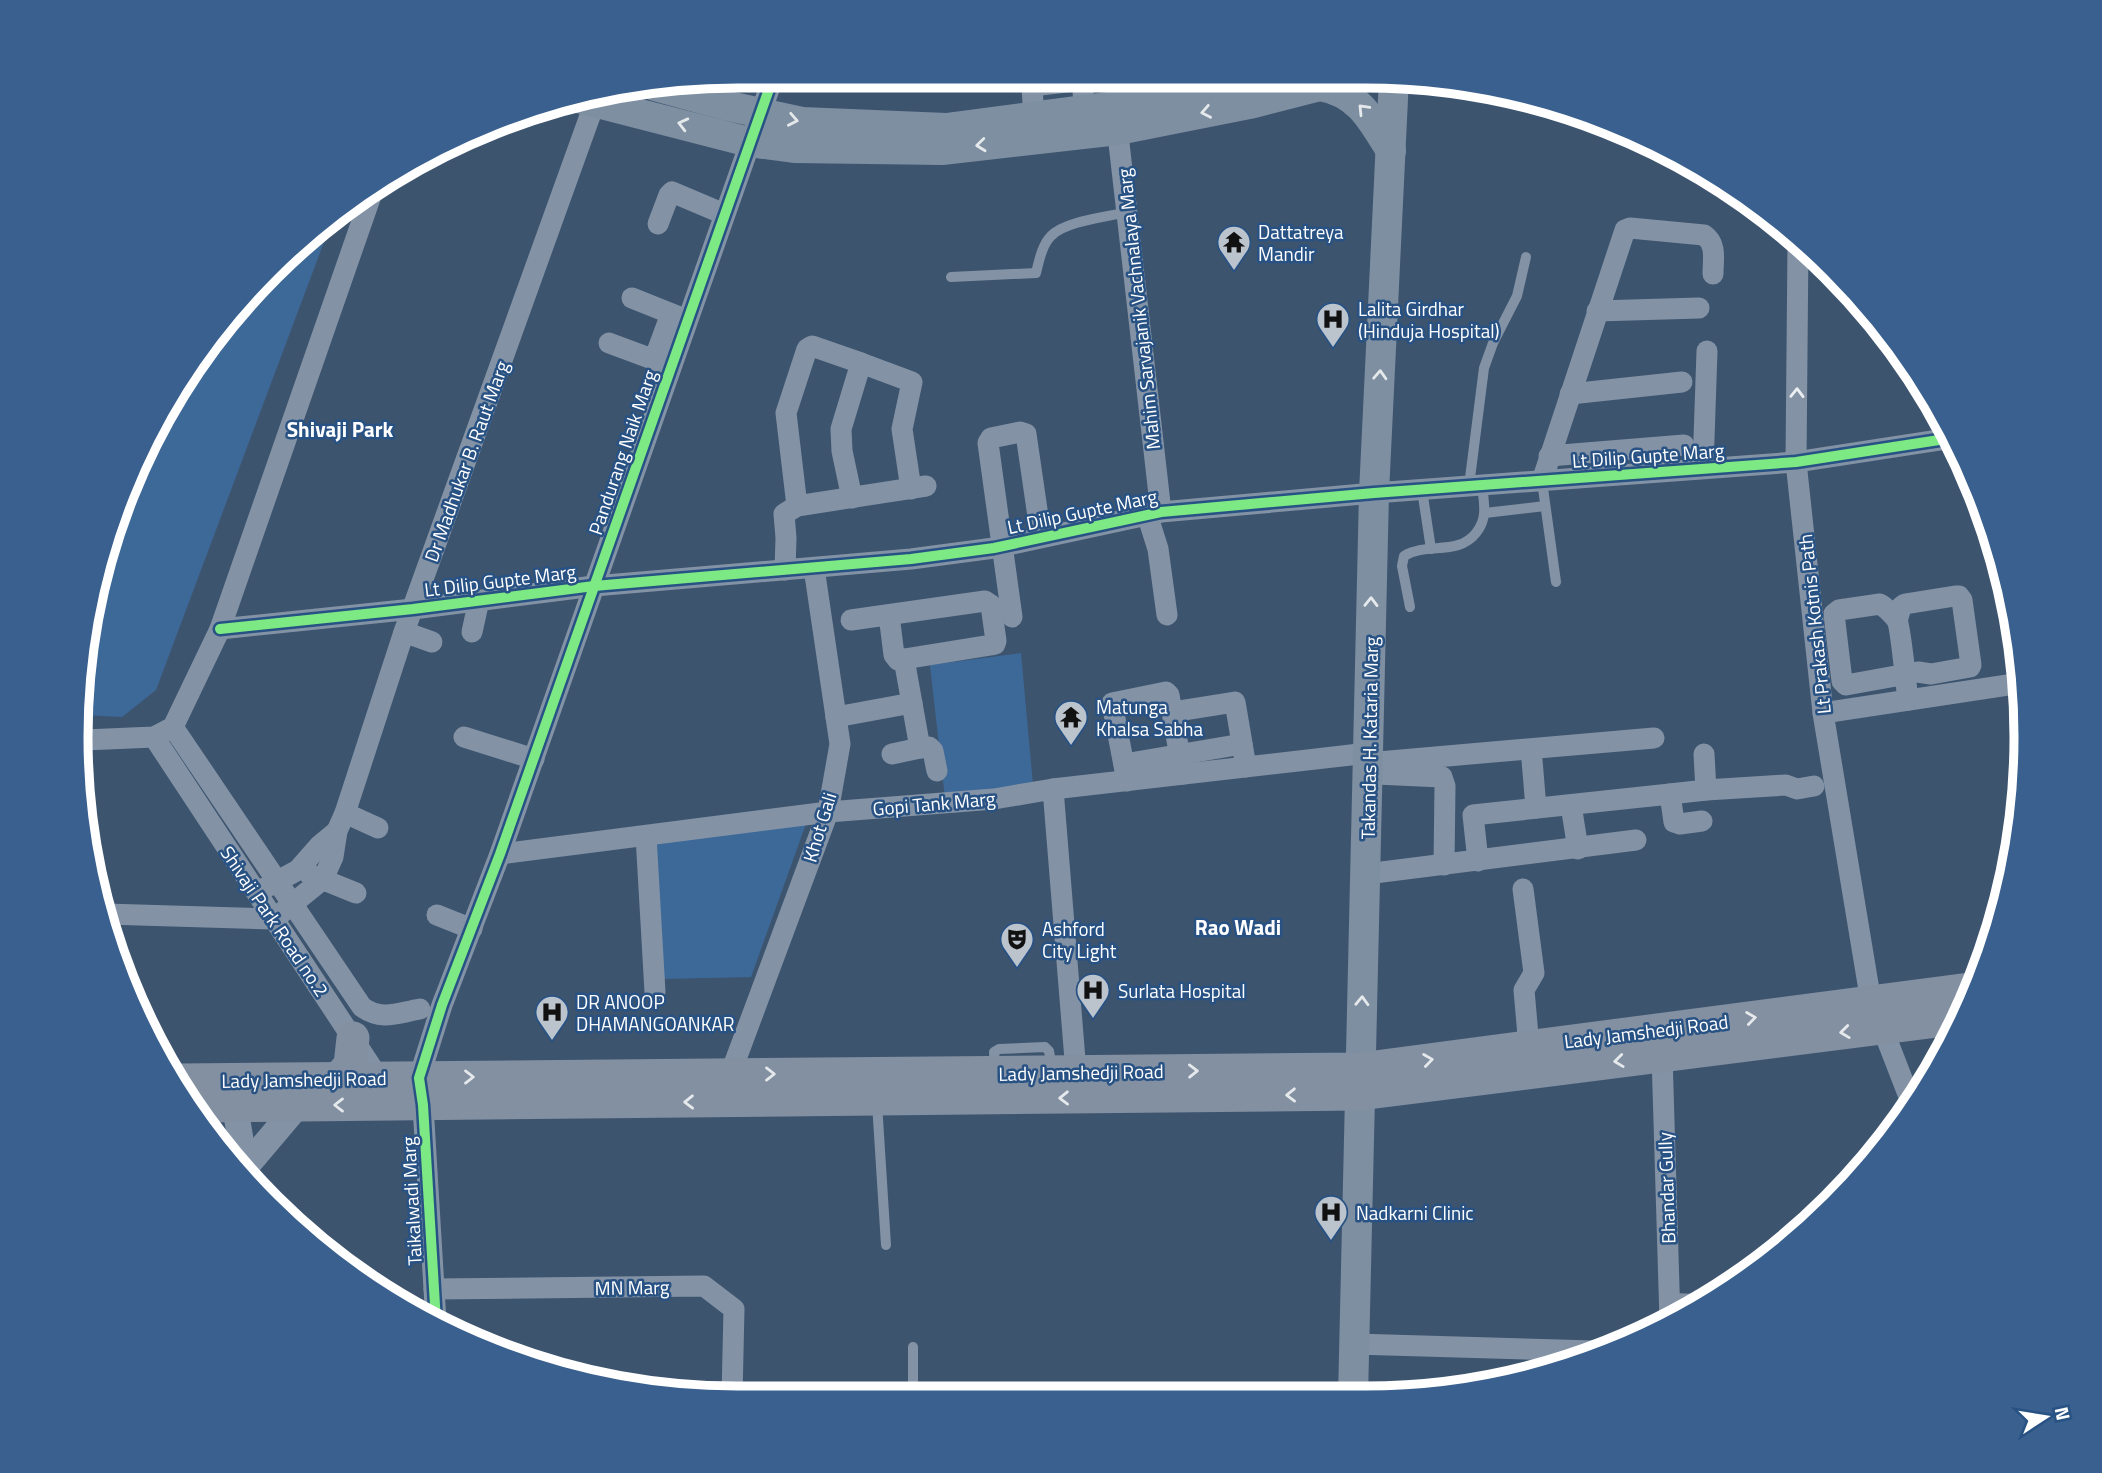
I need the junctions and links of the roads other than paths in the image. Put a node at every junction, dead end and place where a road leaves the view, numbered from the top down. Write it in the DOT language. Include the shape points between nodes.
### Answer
graph roads {
  1 [pos="770,88"];
  2 [pos="1033,88"];
  3 [pos="1053,88"];
  4 [pos="1235,88"];
  5 [pos="1332,88"];
  6 [pos="1394,89"];
  7 [pos="674,91"];
  8 [pos="1084,100"];
  9 [pos="599,103"];
  10 [pos="581,107"];
  11 [pos="761,113"];
  12 [pos="1116,118"];
  13 [pos="1035,127"];
  14 [pos="749,142"];
  15 [pos="1391,151"];
  16 [pos="369,202"];
  17 [pos="1127,212"];
  18 [pos="724,214"];
  19 [pos="658,224"];
  20 [pos="1798,254"];
  21 [pos="1526,257"];
  22 [pos="1713,274"];
  23 [pos="951,277"];
  24 [pos="632,298"];
  25 [pos="1699,308"];
  26 [pos="1597,312"];
  27 [pos="679,317"];
  28 [pos="609,343"];
  29 [pos="1707,351"];
  30 [pos="663,363"];
  31 [pos="861,363"];
  32 [pos="1682,382"];
  33 [pos="1570,394"];
  34 [pos="1943,439"];
  35 [pos="1684,445"];
  36 [pos="1549,456"];
  37 [pos="1796,462"];
  38 [pos="1703,468"];
  39 [pos="1542,481"];
  40 [pos="1476,486"];
  41 [pos="1422,490"];
  42 [pos="1374,493"];
  43 [pos="852,498"];
  44 [pos="797,506"];
  45 [pos="1545,506"];
  46 [pos="1154,513"];
  47 [pos="1485,513"];
  48 [pos="1040,532"];
  49 [pos="1002,540"];
  50 [pos="1431,549"];
  51 [pos="814,568"];
  52 [pos="785,570"];
  53 [pos="1556,582"];
  54 [pos="594,586"];
  55 [pos="479,600"];
  56 [pos="1410,607"];
  57 [pos="413,609"];
  58 [pos="889,615"];
  59 [pos="1167,615"];
  60 [pos="1012,617"];
  61 [pos="851,620"];
  62 [pos="1897,621"];
  63 [pos="220,629"];
  64 [pos="404,632"];
  65 [pos="472,632"];
  66 [pos="432,642"];
  67 [pos="904,659"];
  68 [pos="1904,674"];
  69 [pos="2012,684"];
  70 [pos="1908,700"];
  71 [pos="912,703"];
  72 [pos="1172,712"];
  73 [pos="1823,713"];
  74 [pos="836,717"];
  75 [pos="173,727"];
  76 [pos="154,737"];
  77 [pos="464,737"];
  78 [pos="1654,738"];
  79 [pos="88,740"];
  80 [pos="1242,744"];
  81 [pos="920,748"];
  82 [pos="892,754"];
  83 [pos="1704,754"];
  84 [pos="534,759"];
  85 [pos="1532,760"];
  86 [pos="1367,763"];
  87 [pos="1181,765"];
  88 [pos="1246,767"];
  89 [pos="937,771"];
  90 [pos="1125,773"];
  91 [pos="1814,786"];
  92 [pos="1053,789"];
  93 [pos="1706,790"];
  94 [pos="1670,794"];
  95 [pos="1571,805"];
  96 [pos="1535,808"];
  97 [pos="828,812"];
  98 [pos="1473,815"];
  99 [pos="1445,817"];
  100 [pos="1702,821"];
  101 [pos="341,822"];
  102 [pos="378,828"];
  103 [pos="646,836"];
  104 [pos="1636,840"];
  105 [pos="1578,849"];
  106 [pos="500,854"];
  107 [pos="1478,862"];
  108 [pos="1444,865"];
  109 [pos="298,870"];
  110 [pos="1366,874"];
  111 [pos="323,879"];
  112 [pos="277,880"];
  113 [pos="1522,889"];
  114 [pos="256,893"];
  115 [pos="356,893"];
  116 [pos="294,905"];
  117 [pos="113,914"];
  118 [pos="437,915"];
  119 [pos="274,919"];
  120 [pos="471,929"];
  121 [pos="654,992"];
  122 [pos="1962,992"];
  123 [pos="362,1007"];
  124 [pos="420,1009"];
  125 [pos="1877,1014"];
  126 [pos="1951,1018"];
  127 [pos="347,1029"];
  128 [pos="1529,1047"];
  129 [pos="1662,1055"];
  130 [pos="1064,1072"];
  131 [pos="730,1075"];
  132 [pos="379,1078"];
  133 [pos="338,1079"];
  134 [pos="186,1080"];
  135 [pos="1360,1082"];
  136 [pos="1908,1093"];
  137 [pos="413,1096"];
  138 [pos="876,1100"];
  139 [pos="298,1105"];
  140 [pos="203,1106"];
  141 [pos="235,1106"];
  142 [pos="242,1156"];
  143 [pos="248,1163"];
  144 [pos="886,1245"];
  145 [pos="434,1289"];
  146 [pos="1670,1298"];
  147 [pos="1692,1298"];
  148 [pos="1670,1310"];
  149 [pos="435,1312"];
  150 [pos="1354,1344"];
  151 [pos="913,1347"];
  152 [pos="1575,1350"];
  153 [pos="732,1386"];
  154 [pos="913,1386"];
  155 [pos="1353,1386"];
  1 -- 11 [label="street, Pandurang Naik Marg"];
  2 -- 13 [label="street"];
  3 -- 8 [label="street"];
  4 -- 12 [label="main road"];
  15 -- 5 [label="main road, one-way" via="1369,115"];
  6 -- 15 [label="main road, Takandas H. Kataria Marg"];
  7 -- 11 [label="main road"];
  8 -- 12 [label="main road"];
  8 -- 13 [label="main road"];
  14 -- 9 [label="main road, one-way"];
  10 -- 57 [label="street, Dr Madhukar B. Raut Marg"];
  11 -- 13 [label="main road, one-way" via="802,122"];
  11 -- 14 [label="street, Pandurang Naik Marg"];
  12 -- 17 [label="street, Mahim Sarvajanik Vachnalaya Marg"];
  13 -- 14 [label="main road, one-way" via="942,150 794,148"];
  14 -- 18 [label="street, Pandurang Naik Marg"];
  42 -- 15 [label="main road, Takandas H. Kataria Marg, one-way"];
  16 -- 63 [label="street"];
  17 -- 23 [label="lane" via="1063,227 1050,236 1036,273"];
  17 -- 46 [label="street, Mahim Sarvajanik Vachnalaya Marg"];
  18 -- 19 [label="street" via="672,192"];
  18 -- 27 [label="street, Pandurang Naik Marg"];
  37 -- 20 [label="street, Lt Prakash Kotnis Path, one-way"];
  21 -- 40 [label="lane" via="1517,296 1484,368"];
  22 -- 26 [label="street" via="1713,246 1704,235 1630,228 1622,234"];
  24 -- 27 [label="street"];
  25 -- 26 [label="street"];
  26 -- 33 [label="street"];
  27 -- 30 [label="street, Pandurang Naik Marg"];
  28 -- 30 [label="street"];
  29 -- 38 [label="street"];
  30 -- 54 [label="street, Pandurang Naik Marg"];
  31 -- 43 [label="street" via="841,429"];
  31 -- 43 [label="street" via="912,382 902,429 918,488"];
  31 -- 44 [label="street" via="812,346 807,349 786,413"];
  32 -- 33 [label="street"];
  33 -- 36 [label="street"];
  34 -- 37 [label="street, Lt Dilip Gupte Marg"];
  35 -- 36 [label="street"];
  36 -- 39 [label="street"];
  37 -- 38 [label="street, Lt Dilip Gupte Marg"];
  37 -- 73 [label="street, Lt Prakash Kotnis Path"];
  38 -- 39 [label="street, Lt Dilip Gupte Marg"];
  39 -- 40 [label="street, Lt Dilip Gupte Marg"];
  39 -- 45 [label="lane"];
  40 -- 41 [label="street, Lt Dilip Gupte Marg"];
  40 -- 47 [label="lane"];
  41 -- 42 [label="street, Lt Dilip Gupte Marg"];
  41 -- 50 [label="lane"];
  42 -- 46 [label="street, Lt Dilip Gupte Marg"];
  86 -- 42 [label="main road, Takandas H. Kataria Marg, one-way"];
  43 -- 44 [label="street"];
  44 -- 52 [label="street" via="784,514"];
  45 -- 47 [label="lane"];
  45 -- 53 [label="lane"];
  46 -- 48 [label="street, Lt Dilip Gupte Marg"];
  46 -- 59 [label="street, Mahim Sarvajanik Vachnalaya Marg"];
  47 -- 50 [label="lane" via="1484,522 1467,543"];
  48 -- 49 [label="street, Lt Dilip Gupte Marg"];
  48 -- 49 [label="street" via="1026,434 991,438 988,443"];
  49 -- 51 [label="street, Lt Dilip Gupte Marg" via="911,559"];
  49 -- 60 [label="street"];
  50 -- 56 [label="lane" via="1409,553 1402,560"];
  51 -- 52 [label="street, Lt Dilip Gupte Marg"];
  51 -- 74 [label="street, Khot Gali"];
  52 -- 54 [label="street, Lt Dilip Gupte Marg"];
  54 -- 55 [label="street, Lt Dilip Gupte Marg"];
  54 -- 84 [label="street, Pandurang Naik Marg"];
  55 -- 57 [label="street, Lt Dilip Gupte Marg"];
  55 -- 65 [label="street"];
  57 -- 63 [label="street, Lt Dilip Gupte Marg"];
  57 -- 64 [label="street, Dr Madhukar B. Raut Marg"];
  58 -- 61 [label="street"];
  58 -- 67 [label="street" via="895,658"];
  58 -- 67 [label="street" via="985,601 991,605 995,644"];
  62 -- 68 [label="street" via="1910,641"];
  62 -- 68 [label="street" via="1880,604 1834,614 1844,684"];
  62 -- 68 [label="street" via="1905,604 1959,596 1962,600 1958,635 1970,667"];
  63 -- 75 [label="street"];
  64 -- 66 [label="street"];
  64 -- 101 [label="street, Dr Madhukar B. Raut Marg"];
  67 -- 71 [label="street"];
  68 -- 70 [label="street"];
  69 -- 70 [label="street"];
  70 -- 73 [label="street"];
  71 -- 74 [label="street"];
  71 -- 81 [label="street"];
  72 -- 80 [label="street" via="1235,702"];
  72 -- 87 [label="street"];
  72 -- 90 [label="street" via="1167,692 1112,703"];
  73 -- 125 [label="street, Lt Prakash Kotnis Path"];
  74 -- 97 [label="street, Khot Gali" via="840,744"];
  75 -- 76 [label="street"];
  75 -- 112 [label="street"];
  76 -- 79 [label="street"];
  76 -- 114 [label="street, Shivaji Park Road no.2"];
  77 -- 84 [label="street"];
  78 -- 86 [label="street"];
  80 -- 87 [label="street"];
  80 -- 88 [label="street"];
  81 -- 82 [label="street"];
  81 -- 89 [label="street" via="933,751"];
  83 -- 93 [label="street"];
  84 -- 106 [label="street, Pandurang Naik Marg"];
  85 -- 96 [label="street"];
  86 -- 88 [label="street, Gopi Tank Marg"];
  86 -- 99 [label="street" via="1442,777"];
  86 -- 110 [label="main road, Takandas H. Kataria Marg"];
  87 -- 88 [label="street, Gopi Tank Marg"];
  87 -- 90 [label="street, Gopi Tank Marg"];
  90 -- 92 [label="street, Gopi Tank Marg"];
  91 -- 93 [label="street"];
  92 -- 97 [label="street, Gopi Tank Marg" via="994,799"];
  92 -- 130 [label="street"];
  93 -- 94 [label="street"];
  94 -- 95 [label="street"];
  94 -- 100 [label="street" via="1674,821"];
  95 -- 96 [label="street"];
  95 -- 105 [label="street"];
  96 -- 98 [label="street"];
  97 -- 103 [label="street, Gopi Tank Marg"];
  97 -- 131 [label="street, Khot Gali"];
  98 -- 99 [label="street"];
  98 -- 107 [label="street"];
  99 -- 108 [label="street"];
  101 -- 102 [label="street"];
  101 -- 109 [label="street"];
  101 -- 111 [label="street, Dr Madhukar B. Raut Marg"];
  103 -- 106 [label="street, Gopi Tank Marg"];
  103 -- 121 [label="street"];
  104 -- 105 [label="street"];
  105 -- 107 [label="street"];
  106 -- 120 [label="street, Pandurang Naik Marg"];
  107 -- 108 [label="street"];
  108 -- 110 [label="street"];
  109 -- 111 [label="street"];
  109 -- 112 [label="street"];
  135 -- 110 [label="main road, Takandas H. Kataria Marg, one-way"];
  111 -- 115 [label="street"];
  111 -- 116 [label="street, Dr Madhukar B. Raut Marg"];
  112 -- 114 [label="street"];
  112 -- 116 [label="street"];
  113 -- 128 [label="street" via="1534,973 1524,989"];
  114 -- 119 [label="street, Shivaji Park Road no.2"];
  116 -- 119 [label="street, Dr Madhukar B. Raut Marg"];
  116 -- 123 [label="street"];
  117 -- 119 [label="street"];
  118 -- 120 [label="street"];
  119 -- 127 [label="street, Shivaji Park Road no.2"];
  120 -- 137 [label="street, Pandurang Naik Marg"];
  122 -- 125 [label="main road, Lady Jamshedji Road"];
  123 -- 124 [label="street" via="382,1016"];
  123 -- 127 [label="street"];
  125 -- 126 [label="main road, Lady Jamshedji Road"];
  128 -- 125 [label="main road, Lady Jamshedji Road, one-way"];
  125 -- 129 [label="main road, Lady Jamshedji Road, one-way"];
  125 -- 136 [label="street"];
  127 -- 132 [label="street, Shivaji Park Road no.2"];
  127 -- 133 [label="main road" via="352,1059"];
  135 -- 128 [label="main road, Lady Jamshedji Road, one-way"];
  129 -- 135 [label="main road, Lady Jamshedji Road, one-way"];
  129 -- 146 [label="street, Bhandar Gully"];
  131 -- 130 [label="main road, Lady Jamshedji Road, one-way"];
  130 -- 135 [label="main road, Lady Jamshedji Road, one-way"];
  137 -- 131 [label="main road, Lady Jamshedji Road, one-way"];
  132 -- 133 [label="main road, Lady Jamshedji Road"];
  132 -- 137 [label="main road, Lady Jamshedji Road"];
  133 -- 134 [label="main road, Lady Jamshedji Road"];
  135 -- 138 [label="main road, Lady Jamshedji Road, one-way"];
  135 -- 150 [label="main road, Takandas H. Kataria Marg"];
  138 -- 137 [label="main road, Lady Jamshedji Road, one-way"];
  137 -- 139 [label="main road, Lady Jamshedji Road, one-way"];
  137 -- 145 [label="street, Taikalwadi Marg"];
  138 -- 144 [label="lane"];
  139 -- 141 [label="main road, Lady Jamshedji Road"];
  139 -- 143 [label="street"];
  140 -- 141 [label="main road, Lady Jamshedji Road"];
  141 -- 142 [label="street"];
  145 -- 149 [label="street, Taikalwadi Marg"];
  145 -- 153 [label="street, MN Marg" via="704,1286 734,1310"];
  146 -- 147 [label="lane"];
  146 -- 148 [label="street, Bhandar Gully"];
  150 -- 152 [label="street"];
  150 -- 155 [label="main road, Takandas H. Kataria Marg"];
  151 -- 154 [label="lane"];
}
